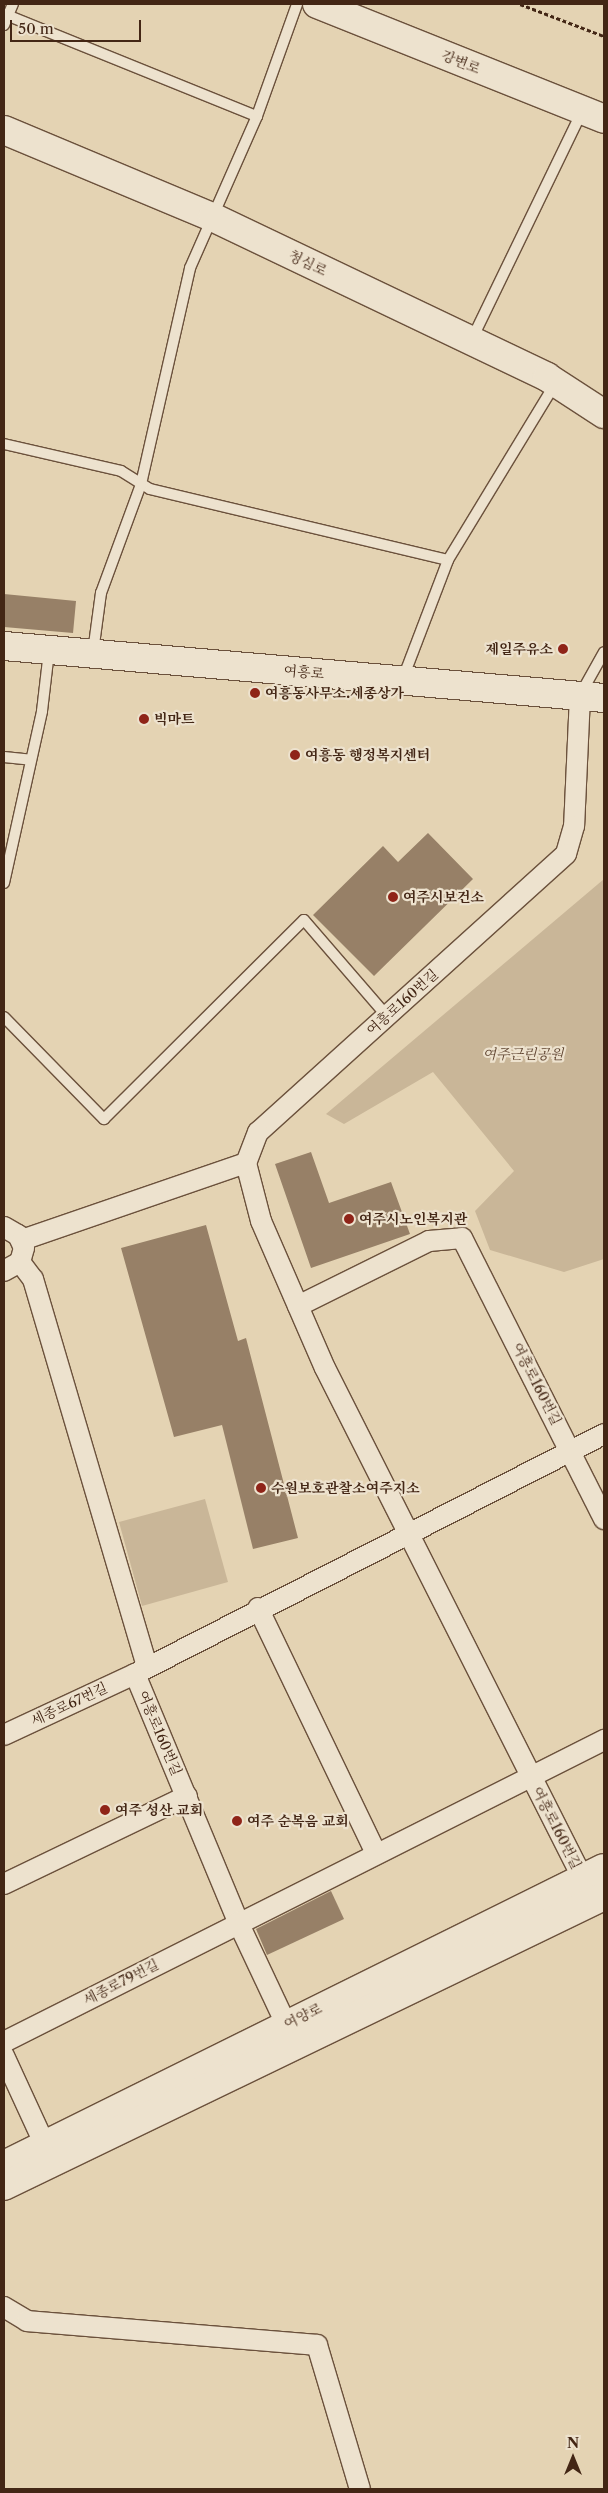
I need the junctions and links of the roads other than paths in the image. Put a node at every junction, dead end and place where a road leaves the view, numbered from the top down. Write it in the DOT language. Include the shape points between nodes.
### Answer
graph roads {
  1 [pos="13,4"];
  2 [pos="297,4"];
  3 [pos="317,4"];
  4 [pos="5,19"];
  5 [pos="593,115"];
  6 [pos="257,116"];
  7 [pos="4,130"];
  8 [pos="212,217"];
  9 [pos="471,342"];
  10 [pos="556,383"];
  11 [pos="604,414"];
  12 [pos="4,444"];
  13 [pos="141,484"];
  14 [pos="448,560"];
  15 [pos="4,646"];
  16 [pos="50,649"];
  17 [pos="93,652"];
  18 [pos="604,652"];
  19 [pos="402,681"];
  20 [pos="592,697"];
  21 [pos="4,757"];
  22 [pos="31,760"];
  23 [pos="4,883"];
  24 [pos="387,1016"];
  25 [pos="4,1018"];
  26 [pos="246,1163"];
  27 [pos="4,1227"];
  28 [pos="22,1240"];
  29 [pos="12,1267"];
  30 [pos="298,1306"];
  31 [pos="604,1434"];
  32 [pos="571,1451"];
  33 [pos="604,1519"];
  34 [pos="408,1533"];
  35 [pos="258,1608"];
  36 [pos="141,1670"];
  37 [pos="4,1735"];
  38 [pos="604,1740"];
  39 [pos="531,1777"];
  40 [pos="187,1796"];
  41 [pos="376,1853"];
  42 [pos="4,1884"];
  43 [pos="597,1886"];
  44 [pos="238,1922"];
  45 [pos="286,2024"];
  46 [pos="4,2042"];
  47 [pos="4,2056"];
  48 [pos="45,2145"];
  49 [pos="4,2165"];
  50 [pos="4,2186"];
  51 [pos="4,2307"];
  52 [pos="360,2489"];
  1 -- 4 [label="lane"];
  2 -- 6 [label="lane"];
  3 -- 5 [label="street, 강변로"];
  4 -- 6 [label="lane"];
  5 -- 9 [label="lane"];
  6 -- 8 [label="lane"];
  7 -- 8 [label="street, 청심로"];
  8 -- 9 [label="street, 청심로"];
  8 -- 13 [label="lane" via="190,268"];
  9 -- 10 [label="street, 청심로"];
  10 -- 11 [label="street, 청심로"];
  10 -- 14 [label="lane"];
  12 -- 13 [label="lane" via="121,471"];
  13 -- 14 [label="lane"];
  13 -- 17 [label="lane" via="101,593"];
  14 -- 19 [label="lane"];
  15 -- 16 [label="street, 여흥로"];
  16 -- 17 [label="street, 여흥로"];
  16 -- 22 [label="lane"];
  17 -- 19 [label="street, 여흥로"];
  18 -- 20 [label="lane"];
  19 -- 20 [label="street, 여흥로"];
  20 -- 24 [label="street, 여흥로160번길" via="574,826 566,854"];
  21 -- 22 [label="lane"];
  22 -- 23 [label="lane"];
  24 -- 25 [label="lane" via="304,920 104,1119"];
  24 -- 26 [label="street, 여흥로160번길" via="258,1132"];
  26 -- 28 [label="street"];
  26 -- 30 [label="street, 여흥로160번길" via="261,1221"];
  27 -- 28 [label="street"];
  28 -- 29 [label="street"];
  29 -- 36 [label="street, 여흥로160번길" via="33,1280"];
  30 -- 32 [label="street, 여흥로160번길" via="429,1241 462,1238"];
  30 -- 34 [label="street, 여흥로160번길"];
  31 -- 32 [label="street"];
  32 -- 33 [label="street, 여흥로160번길"];
  32 -- 34 [label="street"];
  34 -- 35 [label="street"];
  34 -- 39 [label="street, 여흥로160번길"];
  35 -- 36 [label="street"];
  35 -- 41 [label="street"];
  36 -- 37 [label="street, 세종로67번길"];
  36 -- 40 [label="street, 여흥로160번길"];
  38 -- 39 [label="street, 여흥로160번길"];
  39 -- 41 [label="street, 여흥로160번길"];
  39 -- 43 [label="street, 여흥로160번길"];
  40 -- 42 [label="street"];
  40 -- 44 [label="street, 여흥로160번길"];
  41 -- 44 [label="street, 여흥로160번길"];
  43 -- 45 [label="street, 여양로"];
  43 -- 50 [label="street, 여양로"];
  44 -- 45 [label="street, 여흥로160번길"];
  44 -- 46 [label="street, 세종로79번길"];
  45 -- 48 [label="street, 여양로"];
  47 -- 48 [label="street"];
  48 -- 49 [label="street, 여양로"];
  51 -- 52 [label="street" via="28,2321 316,2345"];
}
